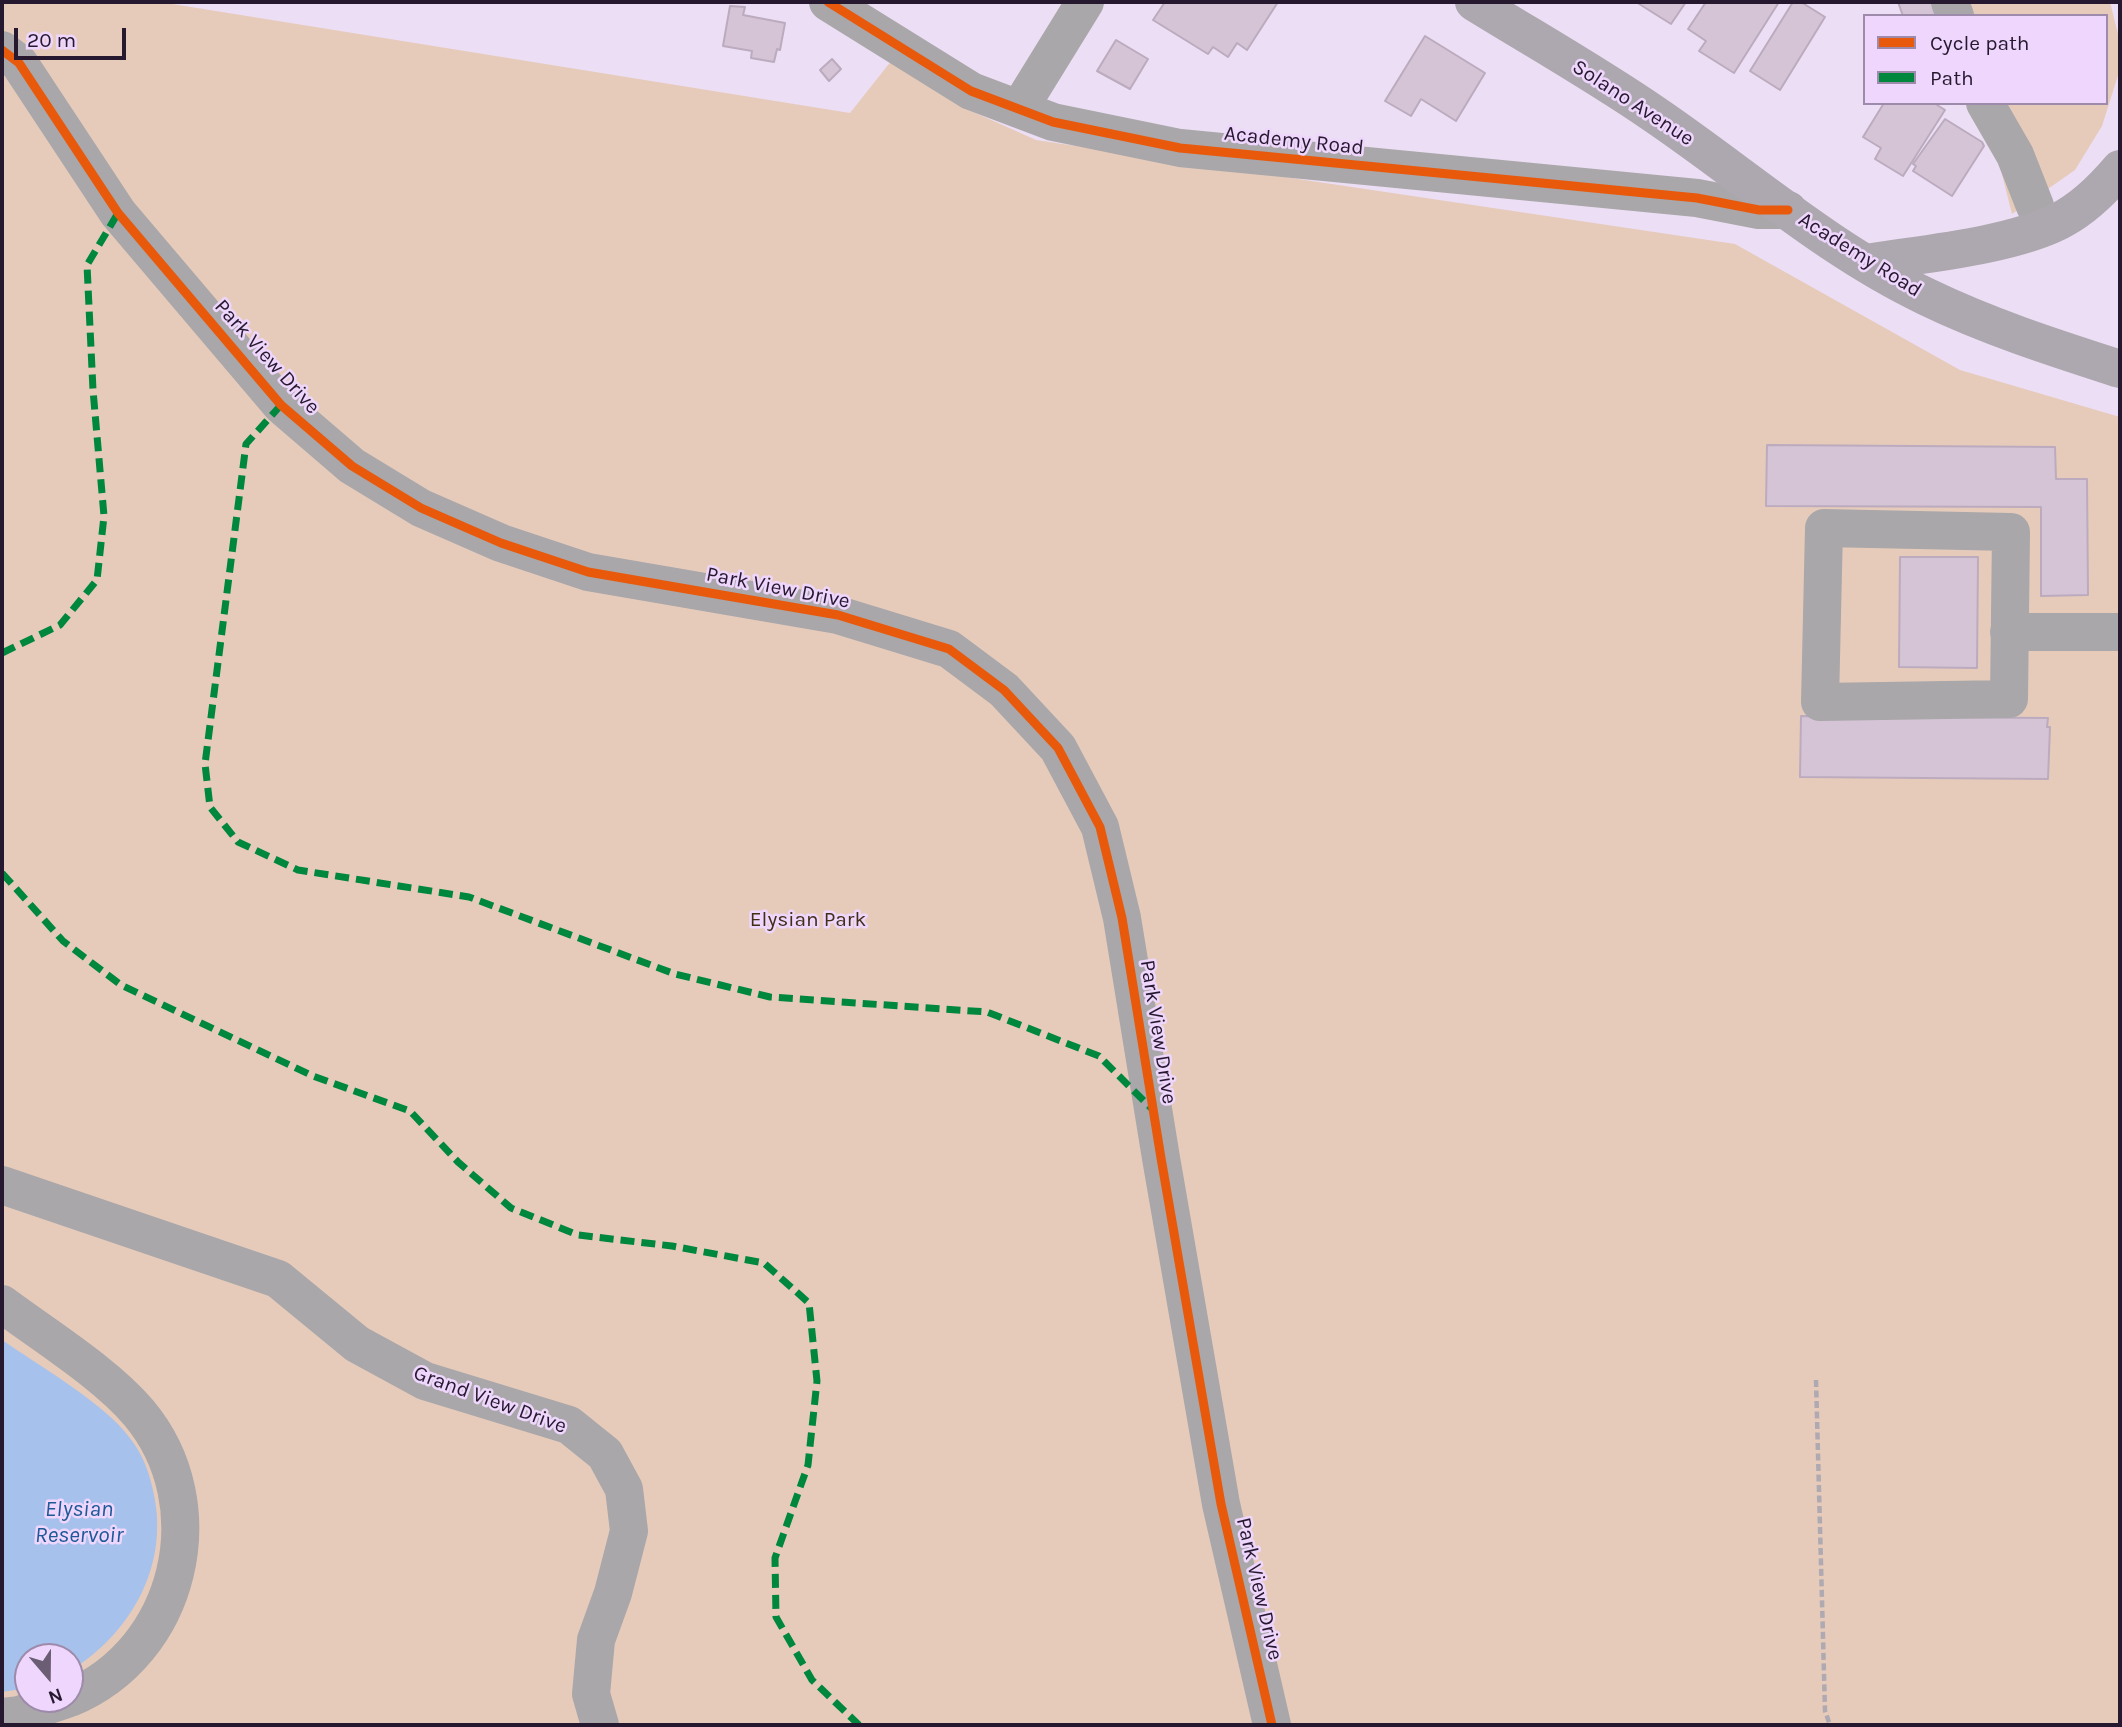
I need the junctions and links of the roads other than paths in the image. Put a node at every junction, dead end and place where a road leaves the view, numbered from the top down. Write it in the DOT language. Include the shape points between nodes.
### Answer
graph roads {
  1 [pos="828,2"];
  2 [pos="1085,2"];
  3 [pos="1474,2"];
  4 [pos="2,50"];
  5 [pos="1986,105"];
  6 [pos="1019,109"];
  7 [pos="2120,169"];
  8 [pos="2035,206"];
  9 [pos="1788,210"];
  10 [pos="1866,263"];
  11 [pos="2120,369"];
  12 [pos="2009,632"];
  13 [pos="2120,632"];
  14 [pos="2,1185"];
  15 [pos="2,1304"];
  16 [pos="84,1690"];
  17 [pos="19,1713"];
  18 [pos="2,1717"];
  19 [pos="600,1725"];
  20 [pos="1272,1725"];
  1 -- 6 [label="street, Academy Road" via="971,91"];
  2 -- 6 [label="street"];
  3 -- 9 [label="main road, Solano Avenue" via="1653,113"];
  4 -- 20 [label="street, Park View Drive" via="19,63 118,213 281,405 352,466 432,513 501,543 588,572 838,615 949,649 1004,690 1058,748 1100,827 1122,918 1222,1504"];
  5 -- 8 [label="street" via="2015,155"];
  6 -- 9 [label="street, Academy Road" via="1053,122 1180,148"];
  7 -- 10 [label="main road" via="2100,192 2061,221 2045,227 1989,242"];
  9 -- 10 [label="main road, Academy Road"];
  10 -- 11 [label="main road, Academy Road" via="1987,323"];
  12 -- 12 [label="street" via="2011,532 1824,528 1820,702 2008,699"];
  12 -- 13 [label="street"];
  14 -- 19 [label="street, Grand View Drive" via="278,1279 357,1344 425,1381 569,1425 605,1454 624,1489 629,1531 596,1640 591,1694"];
  15 -- 16 [label="street" via="119,1391 141,1415 173,1473 180,1505 176,1572 164,1605 127,1659 105,1680"];
  17 -- 18 [label="street"];
}
